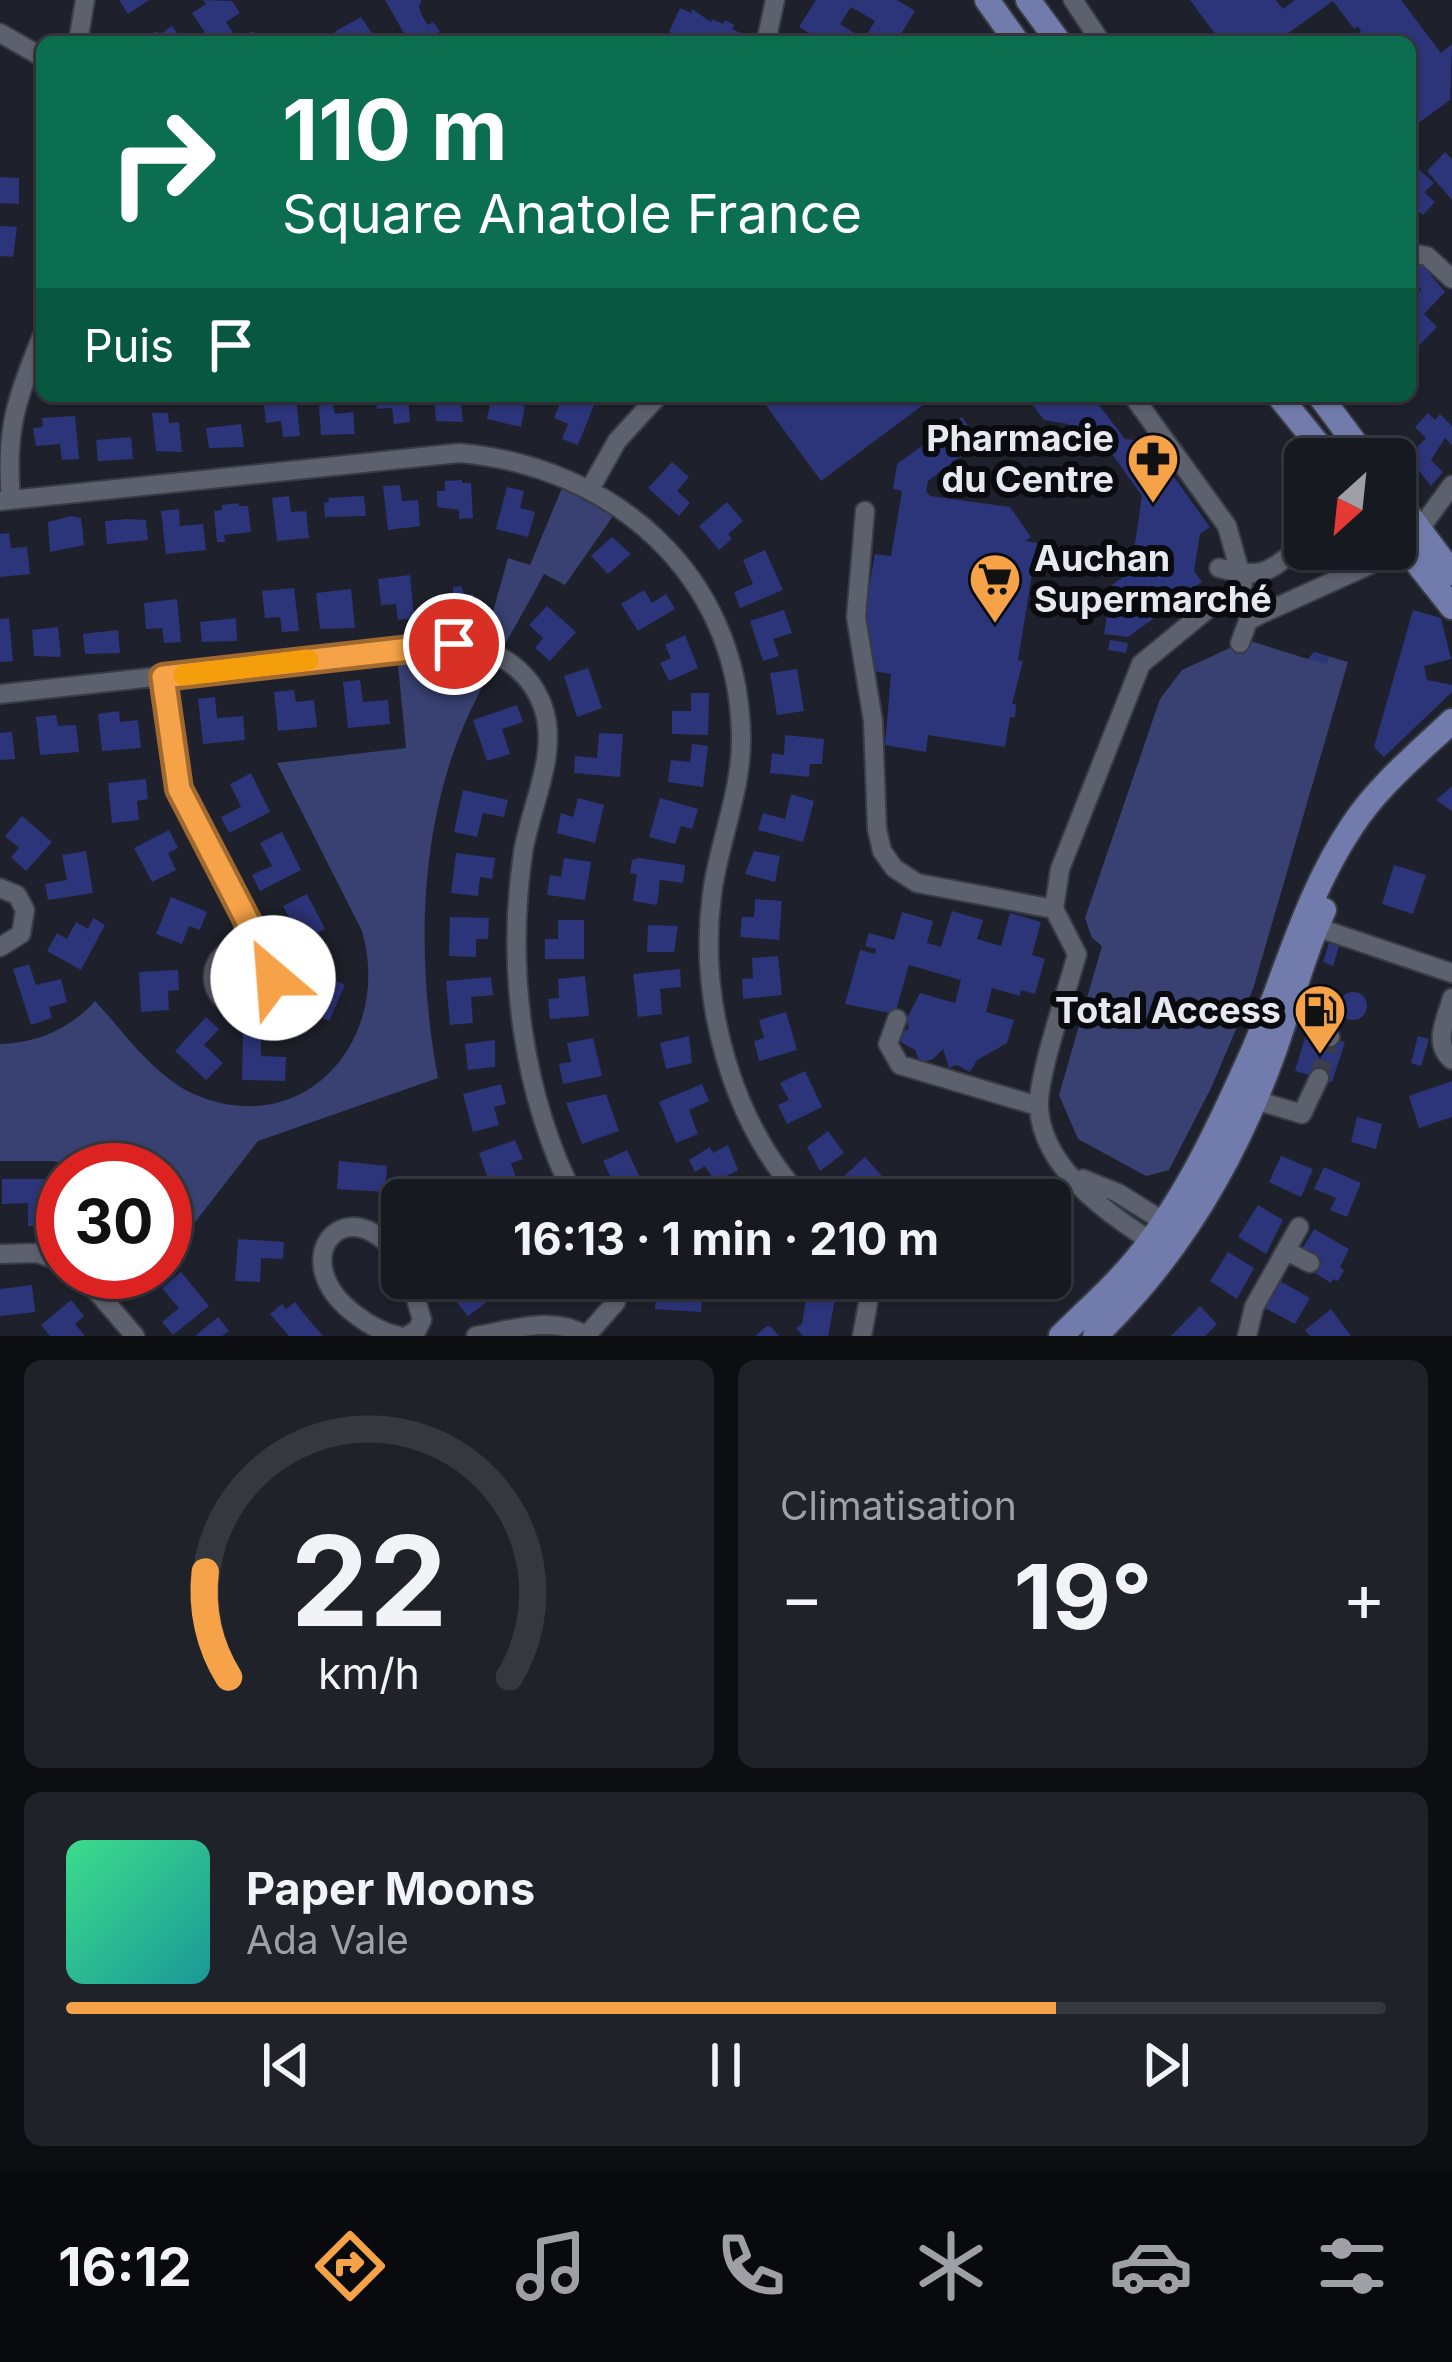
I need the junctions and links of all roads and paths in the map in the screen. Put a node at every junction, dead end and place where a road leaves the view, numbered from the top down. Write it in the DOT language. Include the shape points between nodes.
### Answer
graph roads {
  1 [pos="85,0"];
  2 [pos="776,0"];
  3 [pos="986,0"];
  4 [pos="1028,0"];
  5 [pos="1073,0"];
  6 [pos="0,33"];
  7 [pos="78,36"];
  8 [pos="767,36"];
  9 [pos="1013,36"];
  10 [pos="1055,36"];
  11 [pos="1097,36"];
  12 [pos="36,54"];
  13 [pos="1416,254"];
  14 [pos="1452,279"];
  15 [pos="36,351"];
  16 [pos="653,402"];
  17 [pos="1137,402"];
  18 [pos="1284,402"];
  19 [pos="1324,402"];
  20 [pos="1312,438"];
  21 [pos="1351,438"];
  22 [pos="1452,484"];
  23 [pos="590,489"];
  24 [pos="6,500"];
  25 [pos="865,511"];
  26 [pos="1416,524"];
  27 [pos="1227,526"];
  28 [pos="1416,550"];
  29 [pos="1284,559"];
  30 [pos="1416,560"];
  31 [pos="1219,568"];
  32 [pos="1358,570"];
  33 [pos="1452,573"];
  34 [pos="1242,574"];
  35 [pos="1452,607"];
  36 [pos="1209,608"];
  37 [pos="1240,644"];
  38 [pos="163,677"];
  39 [pos="0,694"];
  40 [pos="1452,721"];
  41 [pos="1452,742"];
  42 [pos="0,888"];
  43 [pos="1054,909"];
  44 [pos="1309,923"];
  45 [pos="0,946"];
  46 [pos="249,947"];
  47 [pos="1452,973"];
  48 [pos="1294,988"];
  49 [pos="1452,998"];
  50 [pos="896,1019"];
  51 [pos="1330,1037"];
  52 [pos="1452,1060"];
  53 [pos="1319,1078"];
  54 [pos="1255,1100"];
  55 [pos="1038,1106"];
  56 [pos="568,1179"];
  57 [pos="789,1179"];
  58 [pos="1178,1198"];
  59 [pos="1113,1201"];
  60 [pos="1299,1227"];
  61 [pos="381,1234"];
  62 [pos="1160,1239"];
  63 [pos="1287,1251"];
  64 [pos="36,1253"];
  65 [pos="0,1255"];
  66 [pos="1310,1264"];
  67 [pos="103,1299"];
  68 [pos="417,1299"];
  69 [pos="616,1299"];
  70 [pos="867,1299"];
  71 [pos="1255,1333"];
  72 [pos="412,1335"];
  73 [pos="135,1336"];
  74 [pos="476,1336"];
  75 [pos="585,1336"];
  76 [pos="862,1336"];
  77 [pos="1061,1336"];
  78 [pos="1081,1336"];
  79 [pos="1095,1336"];
  1 -- 7 [label="street"];
  2 -- 8 [label="street"];
  3 -- 9 [label="main road"];
  4 -- 10 [label="main road"];
  5 -- 11 [label="street"];
  6 -- 12 [label="street"];
  13 -- 14 [label="street"];
  15 -- 24 [label="street" via="9,435"];
  16 -- 23 [label="street" via="616,442"];
  17 -- 27 [label="street"];
  18 -- 20 [label="main road"];
  19 -- 21 [label="main road"];
  22 -- 26 [label="street"];
  23 -- 24 [label="street" via="527,463 460,453"];
  23 -- 57 [label="street" via="644,525 692,578 733,672 740,766 712,893 713,995 754,1129"];
  25 -- 43 [label="street" via="856,617 882,850 917,884"];
  27 -- 31 [label="street"];
  27 -- 34 [label="street"];
  28 -- 33 [label="main road"];
  29 -- 34 [label="street" via="1252,577"];
  30 -- 35 [label="main road"];
  31 -- 34 [label="street"];
  31 -- 36 [label="street"];
  32 -- 37 [label="street" via="1248,621"];
  34 -- 36 [label="street" via="1240,592"];
  36 -- 43 [label="street" via="1142,664 1060,869"];
  38 -- 39 [label="street"];
  38 -- 46 [label="street" via="176,777 248,922"];
  38 -- 56 [label="street" via="454,644 502,657 527,679 543,707 548,740 524,851 518,982 530,1068"];
  40 -- 44 [label="main road" via="1354,822"];
  41 -- 44 [label="main road" via="1367,832"];
  42 -- 45 [label="street" via="17,895 26,918 21,934"];
  43 -- 55 [label="street" via="1077,954"];
  44 -- 47 [label="street"];
  44 -- 48 [label="main road"];
  44 -- 54 [label="main road" via="1250,1090"];
  44 -- 58 [label="main road"];
  48 -- 51 [label="street" via="1321,1012"];
  48 -- 54 [label="main road"];
  49 -- 52 [label="street" via="1440,1042"];
  50 -- 55 [label="street" via="888,1044 900,1065"];
  53 -- 54 [label="street" via="1302,1114"];
  54 -- 62 [label="main road" via="1209,1192"];
  55 -- 59 [label="street" via="1054,1157"];
  58 -- 59 [label="street"];
  58 -- 62 [label="main road"];
  59 -- 62 [label="street"];
  59 -- 62 [label="street"];
  60 -- 63 [label="street"];
  61 -- 72 [label="street" via="361,1226 331,1238 321,1256 325,1282 367,1323"];
  62 -- 77 [label="main road"];
  62 -- 78 [label="main road" via="1126,1293"];
  62 -- 79 [label="main road" via="1129,1304"];
  63 -- 66 [label="street"];
  63 -- 71 [label="street" via="1254,1307"];
  64 -- 65 [label="street"];
  67 -- 73 [label="street"];
  68 -- 72 [label="street" via="422,1315"];
  69 -- 75 [label="street"];
  70 -- 76 [label="street"];
  74 -- 75 [label="street" via="550,1324"];
}
